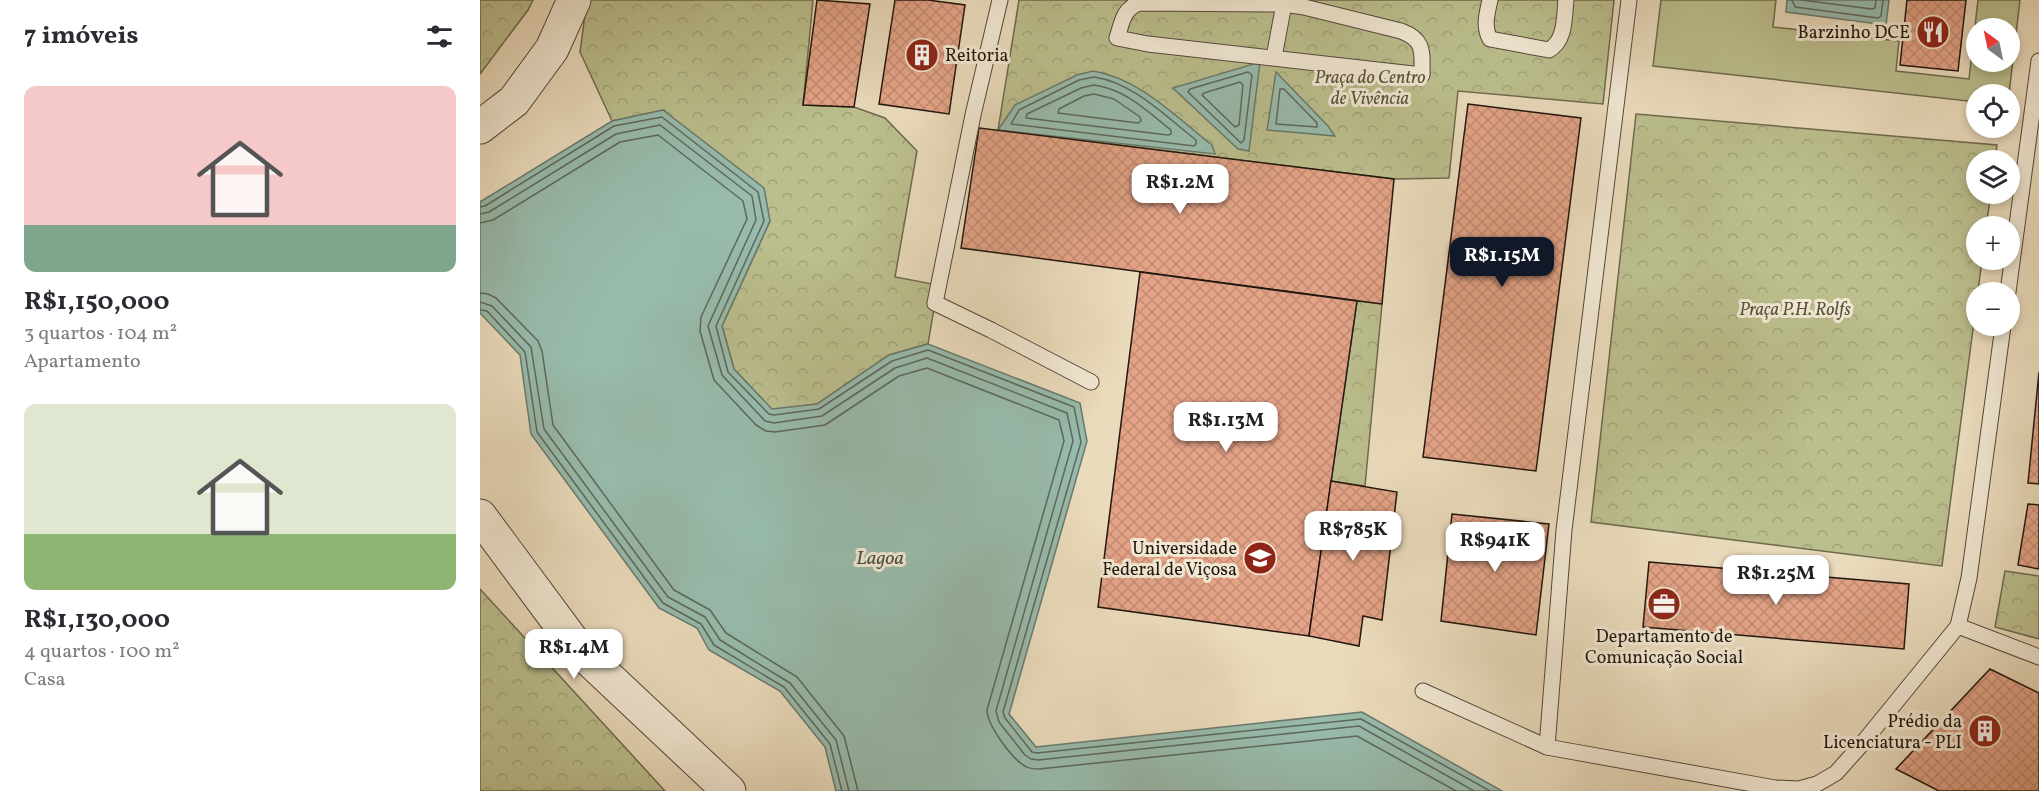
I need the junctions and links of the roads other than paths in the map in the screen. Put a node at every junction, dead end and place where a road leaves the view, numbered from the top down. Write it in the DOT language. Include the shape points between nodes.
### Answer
graph roads {
  1 [pos="574,0"];
  2 [pos="1000,0"];
  3 [pos="1490,0"];
  4 [pos="1566,0"];
  5 [pos="1629,0"];
  6 [pos="1260,2"];
  7 [pos="1305,3"];
  8 [pos="1284,4"];
  9 [pos="1274,57"];
  10 [pos="2039,61"];
  11 [pos="480,127"];
  12 [pos="2034,131"];
  13 [pos="2010,282"];
  14 [pos="2002,336"];
  15 [pos="1091,382"];
  16 [pos="480,516"];
  17 [pos="1958,626"];
  18 [pos="2039,657"];
  19 [pos="1423,691"];
  20 [pos="1546,747"];
  21 [pos="729,791"];
  1 -- 11 [label="street" via="552,49 514,101"];
  2 -- 15 [label="lane" via="935,303"];
  3 -- 4 [label="lane" via="1486,25 1490,39 1549,50 1561,36"];
  5 -- 20 [label="lane" via="1564,530"];
  6 -- 8 [label="lane"];
  6 -- 9 [label="lane" via="1139,3 1128,8 1117,38"];
  7 -- 8 [label="lane"];
  7 -- 9 [label="lane" via="1412,35 1422,51 1422,75"];
  8 -- 9 [label="lane"];
  10 -- 12 [label="lane"];
  12 -- 13 [label="lane"];
  14 -- 17 [label="lane" via="1970,578"];
  16 -- 21 [label="street" via="580,651"];
  17 -- 18 [label="lane"];
  17 -- 20 [label="lane" via="1862,745 1836,773 1817,784 1799,789 1775,788"];
  19 -- 20 [label="lane"];
}
